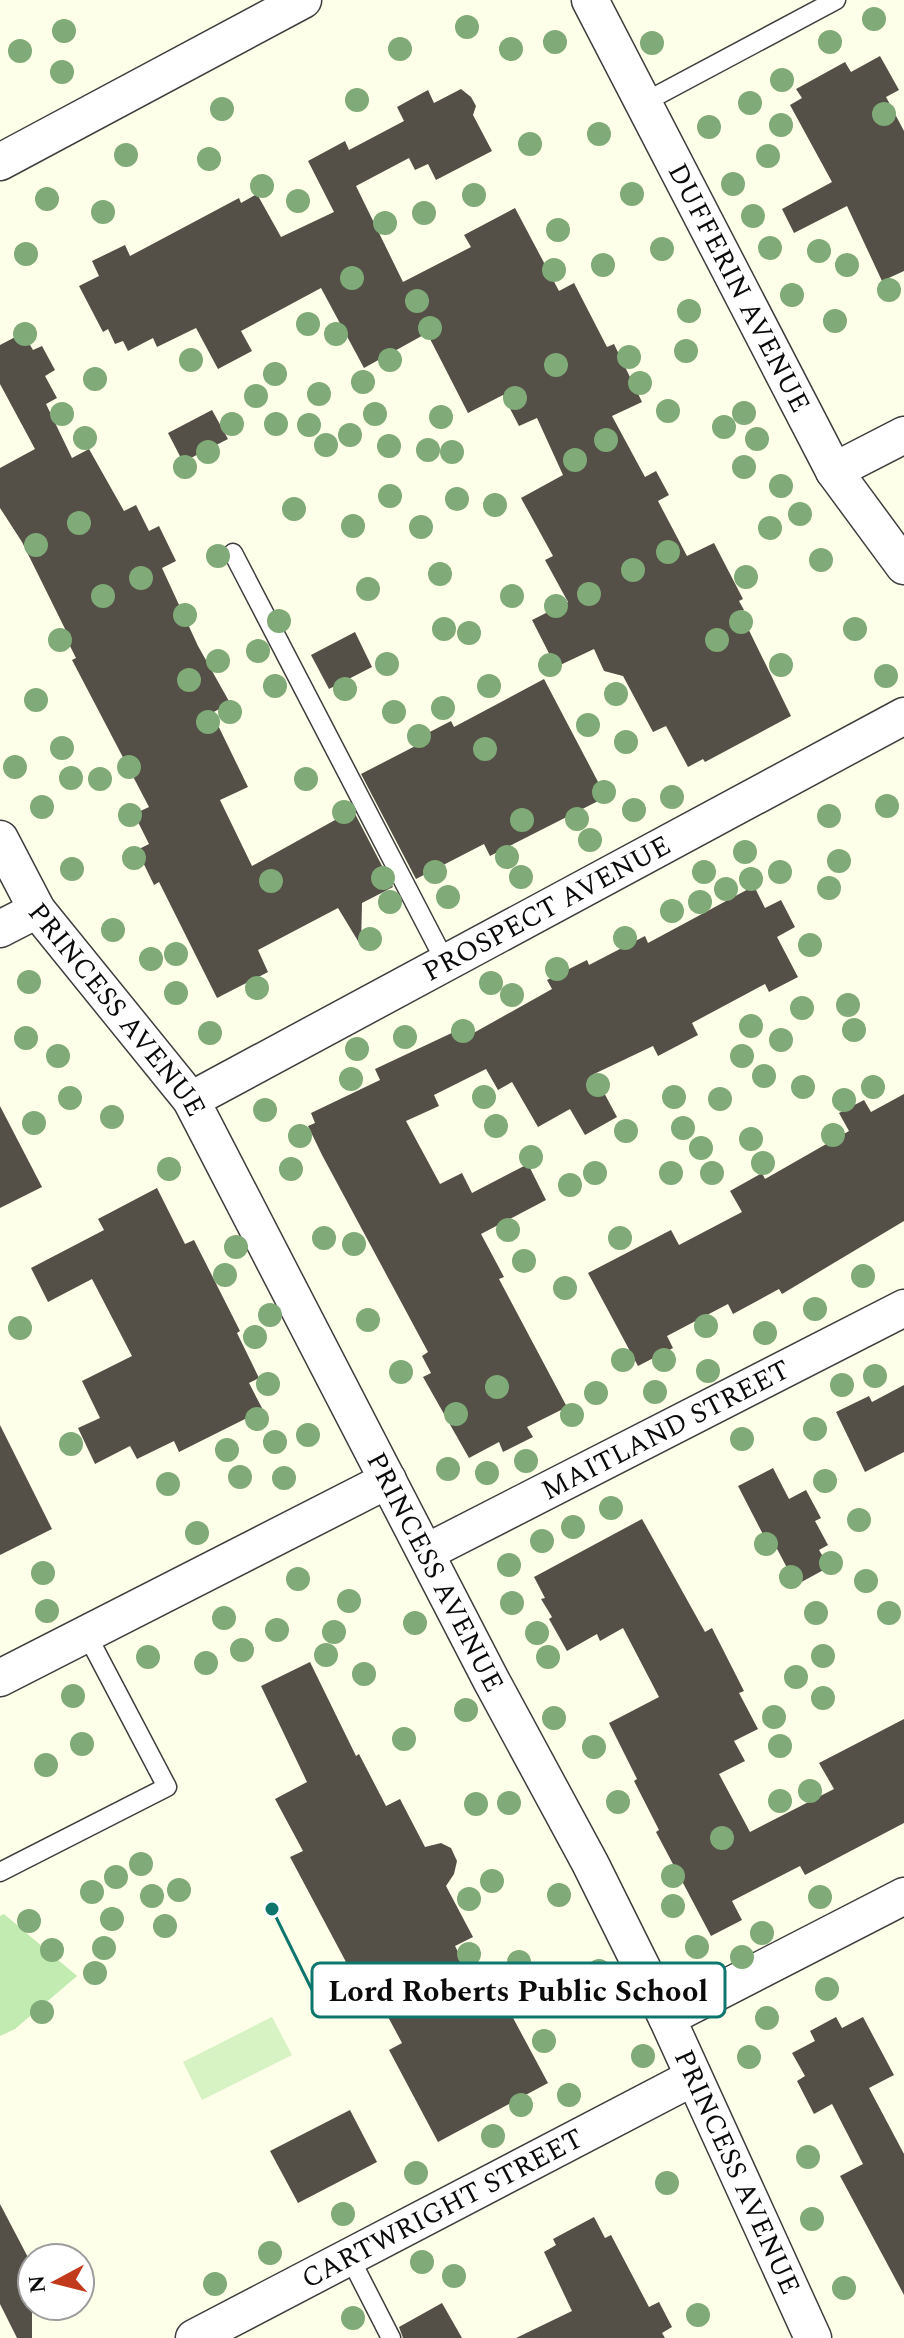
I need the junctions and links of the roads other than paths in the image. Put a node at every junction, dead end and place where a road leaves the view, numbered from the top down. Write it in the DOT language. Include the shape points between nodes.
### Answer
graph roads {
  1 [pos="303,0"];
  2 [pos="590,0"];
  3 [pos="836,0"];
  4 [pos="643,103"];
  5 [pos="0,162"];
  6 [pos="904,435"];
  7 [pos="834,471"];
  8 [pos="233,553"];
  9 [pos="904,566"];
  10 [pos="904,716"];
  11 [pos="0,839"];
  12 [pos="37,910"];
  13 [pos="0,929"];
  14 [pos="446,963"];
  15 [pos="191,1100"];
  16 [pos="904,1308"];
  17 [pos="388,1480"];
  18 [pos="427,1552"];
  19 [pos="86,1633"];
  20 [pos="0,1678"];
  21 [pos="0,1872"];
  22 [pos="904,1896"];
  23 [pos="667,2018"];
  24 [pos="692,2078"];
  25 [pos="349,2256"];
  26 [pos="194,2338"];
  27 [pos="391,2338"];
  28 [pos="813,2338"];
  1 -- 5 [label="street"];
  2 -- 4 [label="street, DUFFERIN AVENUE"];
  3 -- 4 [label="lane"];
  4 -- 7 [label="street, DUFFERIN AVENUE"];
  6 -- 7 [label="street"];
  7 -- 9 [label="street, DUFFERIN AVENUE"];
  8 -- 14 [label="lane"];
  10 -- 14 [label="street, PROSPECT AVENUE"];
  11 -- 12 [label="street, PRINCESS AVENUE"];
  12 -- 13 [label="street"];
  12 -- 15 [label="street, PRINCESS AVENUE"];
  14 -- 15 [label="street, PROSPECT AVENUE"];
  15 -- 17 [label="street, PRINCESS AVENUE"];
  16 -- 18 [label="street, MAITLAND STREET"];
  17 -- 18 [label="street, PRINCESS AVENUE"];
  17 -- 19 [label="street"];
  18 -- 23 [label="street, PRINCESS AVENUE"];
  19 -- 20 [label="street"];
  19 -- 21 [label="lane" via="167,1787"];
  22 -- 23 [label="street"];
  23 -- 24 [label="street, PRINCESS AVENUE"];
  24 -- 25 [label="street, CARTWRIGHT STREET"];
  24 -- 28 [label="street, PRINCESS AVENUE"];
  25 -- 26 [label="street, CARTWRIGHT STREET"];
  25 -- 27 [label="lane"];
}
